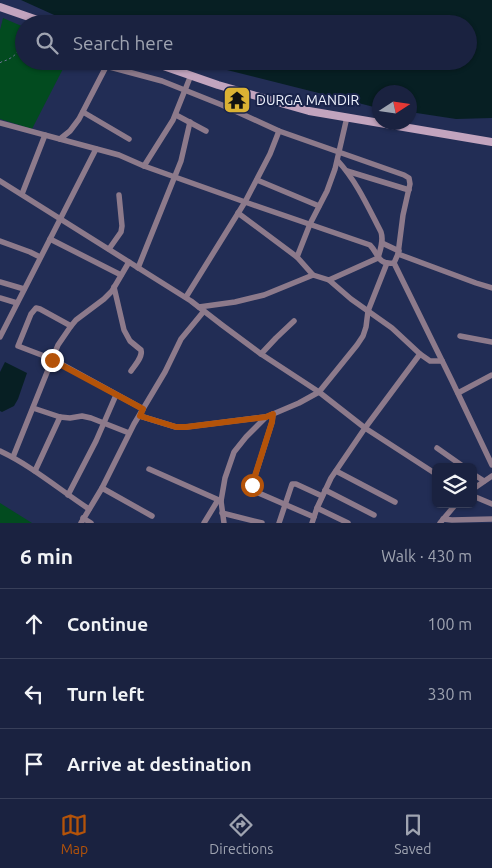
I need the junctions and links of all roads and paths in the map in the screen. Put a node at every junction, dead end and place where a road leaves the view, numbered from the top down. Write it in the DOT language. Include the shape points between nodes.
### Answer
graph roads {
  1 [pos="0,7"];
  2 [pos="23,15"];
  3 [pos="15,56"];
  4 [pos="0,64"];
  5 [pos="105,70"];
  6 [pos="128,70"];
  7 [pos="176,70"];
  8 [pos="191,75"];
  9 [pos="186,90"];
  10 [pos="83,112"];
  11 [pos="176,115"];
  12 [pos="347,117"];
  13 [pos="190,122"];
  14 [pos="0,123"];
  15 [pos="206,131"];
  16 [pos="279,132"];
  17 [pos="45,135"];
  18 [pos="60,139"];
  19 [pos="129,139"];
  20 [pos="492,142"];
  21 [pos="96,149"];
  22 [pos="339,153"];
  23 [pos="338,161"];
  24 [pos="144,166"];
  25 [pos="347,171"];
  26 [pos="176,177"];
  27 [pos="257,180"];
  28 [pos="0,181"];
  29 [pos="409,190"];
  30 [pos="22,194"];
  31 [pos="119,196"];
  32 [pos="245,202"];
  33 [pos="319,206"];
  34 [pos="238,214"];
  35 [pos="60,219"];
  36 [pos="310,224"];
  37 [pos="50,239"];
  38 [pos="0,241"];
  39 [pos="382,243"];
  40 [pos="109,249"];
  41 [pos="399,252"];
  42 [pos="40,257"];
  43 [pos="296,257"];
  44 [pos="378,258"];
  45 [pos="129,262"];
  46 [pos="391,263"];
  47 [pos="138,268"];
  48 [pos="121,275"];
  49 [pos="313,275"];
  50 [pos="329,280"];
  51 [pos="0,282"];
  52 [pos="114,287"];
  53 [pos="492,288"];
  54 [pos="24,289"];
  55 [pos="0,298"];
  56 [pos="186,298"];
  57 [pos="17,303"];
  58 [pos="201,309"];
  59 [pos="368,311"];
  60 [pos="294,320"];
  61 [pos="71,326"];
  62 [pos="460,336"];
  63 [pos="0,337"];
  64 [pos="492,342"];
  65 [pos="261,354"];
  66 [pos="420,354"];
  67 [pos="52,360"];
  68 [pos="442,361"];
  69 [pos="131,371"];
  70 [pos="492,375"];
  71 [pos="319,392"];
  72 [pos="458,394"];
  73 [pos="116,395"];
  74 [pos="33,408"];
  75 [pos="143,409"];
  76 [pos="273,414"];
  77 [pos="140,416"];
  78 [pos="60,417"];
  79 [pos="266,417"];
  80 [pos="104,422"];
  81 [pos="365,428"];
  82 [pos="129,433"];
  83 [pos="437,448"];
  84 [pos="0,451"];
  85 [pos="491,456"];
  86 [pos="13,457"];
  87 [pos="458,463"];
  88 [pos="492,465"];
  89 [pos="149,469"];
  90 [pos="35,471"];
  91 [pos="336,471"];
  92 [pos="432,471"];
  93 [pos="492,476"];
  94 [pos="477,477"];
  95 [pos="484,482"];
  96 [pos="477,486"];
  97 [pos="102,488"];
  98 [pos="324,493"];
  99 [pos="68,495"];
  100 [pos="477,498"];
  101 [pos="219,500"];
  102 [pos="395,502"];
  103 [pos="285,504"];
  104 [pos="492,504"];
  105 [pos="317,508"];
  106 [pos="453,508"];
  107 [pos="90,509"];
  108 [pos="222,513"];
  109 [pos="374,515"];
  110 [pos="152,516"];
  111 [pos="492,519"];
  112 [pos="313,520"];
  113 [pos="82,521"];
  114 [pos="442,521"];
  115 [pos="91,523"];
  116 [pos="204,523"];
  117 [pos="224,523"];
  118 [pos="262,523"];
  119 [pos="279,523"];
  120 [pos="348,523"];
  1 -- 2 [label="street"];
  3 -- 4 [label="path"];
  5 -- 10 [label="street"];
  6 -- 9 [label="street"];
  7 -- 8 [label="street"];
  8 -- 9 [label="street"];
  8 -- 12 [label="street" via="294,107"];
  9 -- 11 [label="street"];
  9 -- 16 [label="street"];
  10 -- 18 [label="street"];
  10 -- 19 [label="street"];
  11 -- 13 [label="street"];
  11 -- 24 [label="street"];
  12 -- 20 [label="street"];
  12 -- 22 [label="street"];
  13 -- 15 [label="street"];
  13 -- 26 [label="street"];
  14 -- 17 [label="street"];
  16 -- 22 [label="street"];
  16 -- 27 [label="street"];
  17 -- 18 [label="street"];
  17 -- 30 [label="street"];
  18 -- 21 [label="street"];
  21 -- 24 [label="street"];
  21 -- 35 [label="street"];
  22 -- 23 [label="street"];
  22 -- 29 [label="street" via="404,175 410,180"];
  23 -- 25 [label="street"];
  23 -- 33 [label="street"];
  24 -- 26 [label="street"];
  25 -- 29 [label="street"];
  25 -- 39 [label="street" via="381,232"];
  26 -- 32 [label="street"];
  26 -- 47 [label="street"];
  27 -- 32 [label="street"];
  27 -- 33 [label="street"];
  28 -- 30 [label="street"];
  29 -- 41 [label="street"];
  30 -- 35 [label="street"];
  31 -- 40 [label="street" via="121,232"];
  32 -- 34 [label="street"];
  32 -- 36 [label="street"];
  33 -- 36 [label="street"];
  34 -- 43 [label="street"];
  34 -- 56 [label="street"];
  35 -- 37 [label="street"];
  35 -- 40 [label="street"];
  36 -- 43 [label="street"];
  36 -- 44 [label="street" via="370,245"];
  37 -- 42 [label="street"];
  37 -- 48 [label="street"];
  38 -- 42 [label="street"];
  39 -- 41 [label="street"];
  39 -- 44 [label="street"];
  40 -- 45 [label="street"];
  41 -- 46 [label="street"];
  41 -- 53 [label="street"];
  42 -- 54 [label="street"];
  43 -- 49 [label="street"];
  44 -- 46 [label="street"];
  44 -- 50 [label="street"];
  45 -- 47 [label="street"];
  45 -- 48 [label="street"];
  46 -- 59 [label="street"];
  46 -- 68 [label="street"];
  47 -- 56 [label="street"];
  48 -- 52 [label="street"];
  49 -- 50 [label="street"];
  49 -- 58 [label="street" via="264,295"];
  50 -- 59 [label="street"];
  51 -- 54 [label="street"];
  52 -- 61 [label="street" via="104,300"];
  52 -- 69 [label="street" via="124,330 142,352"];
  54 -- 57 [label="street"];
  55 -- 57 [label="street"];
  56 -- 58 [label="street"];
  57 -- 63 [label="street"];
  58 -- 65 [label="street"];
  58 -- 75 [label="street"];
  59 -- 66 [label="street"];
  59 -- 71 [label="street" via="363,336"];
  60 -- 65 [label="street"];
  61 -- 67 [label="street"];
  61 -- 67 [label="street" via="38,308 31,314 18,346"];
  62 -- 64 [label="street"];
  65 -- 71 [label="street"];
  66 -- 68 [label="street" via="430,361"];
  66 -- 81 [label="street"];
  67 -- 73 [label="street"];
  67 -- 74 [label="street"];
  68 -- 72 [label="street"];
  70 -- 72 [label="street"];
  71 -- 76 [label="street"];
  71 -- 81 [label="street"];
  72 -- 85 [label="street"];
  73 -- 75 [label="street"];
  73 -- 80 [label="street"];
  74 -- 78 [label="street"];
  74 -- 86 [label="street"];
  75 -- 77 [label="street"];
  76 -- 79 [label="street"];
  76 -- 103 [label="street" via="251,488"];
  77 -- 79 [label="street" via="176,427"];
  77 -- 82 [label="street"];
  78 -- 80 [label="street" via="84,416"];
  78 -- 90 [label="street"];
  79 -- 101 [label="street" via="234,452"];
  80 -- 82 [label="street"];
  80 -- 99 [label="street"];
  81 -- 91 [label="street"];
  81 -- 92 [label="street"];
  82 -- 97 [label="street"];
  83 -- 87 [label="street"];
  84 -- 86 [label="street"];
  85 -- 88 [label="street"];
  86 -- 90 [label="street"];
  89 -- 101 [label="street"];
  90 -- 99 [label="street"];
  91 -- 98 [label="street"];
  91 -- 102 [label="street"];
  93 -- 95 [label="street"];
  94 -- 95 [label="street"];
  95 -- 96 [label="street"];
  97 -- 107 [label="street"];
  97 -- 110 [label="street"];
  98 -- 103 [label="street" via="294,483"];
  98 -- 105 [label="street"];
  98 -- 109 [label="street"];
  99 -- 107 [label="street"];
  100 -- 104 [label="street"];
  101 -- 108 [label="street"];
  101 -- 116 [label="street"];
  103 -- 112 [label="street"];
  103 -- 119 [label="street"];
  105 -- 112 [label="street"];
  105 -- 120 [label="street"];
  106 -- 114 [label="street"];
  107 -- 113 [label="street"];
  108 -- 117 [label="street"];
  108 -- 118 [label="street"];
  111 -- 114 [label="street"];
  113 -- 115 [label="street"];
}
